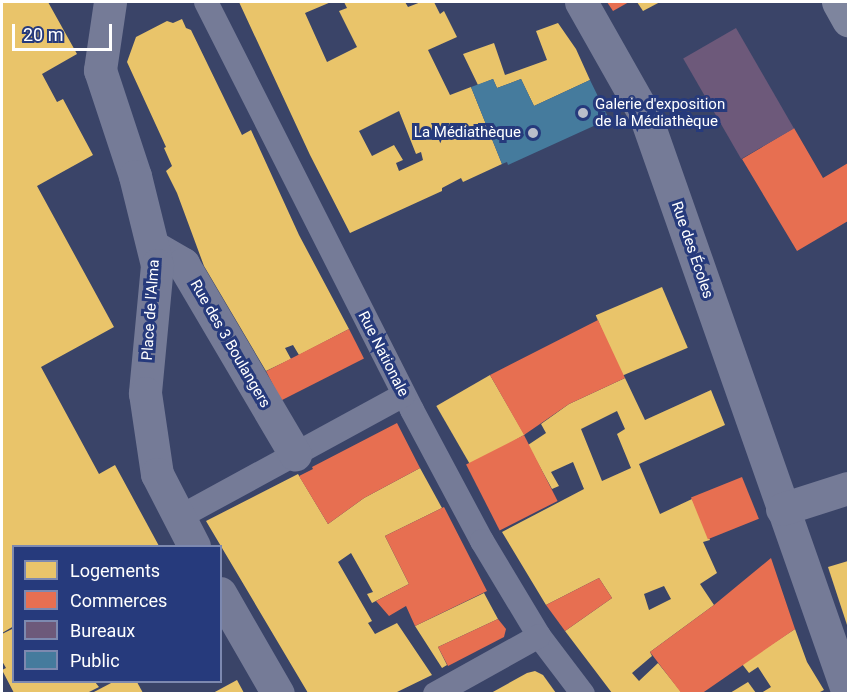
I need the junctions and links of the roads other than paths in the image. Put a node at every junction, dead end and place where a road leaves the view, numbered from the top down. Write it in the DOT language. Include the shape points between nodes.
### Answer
graph roads {
  1 [pos="110,2"];
  2 [pos="206,2"];
  3 [pos="581,2"];
  4 [pos="838,2"];
  5 [pos="849,20"];
  6 [pos="154,247"];
  7 [pos="404,395"];
  8 [pos="295,454"];
  9 [pos="849,488"];
  10 [pos="782,509"];
  11 [pos="178,518"];
  12 [pos="193,545"];
  13 [pos="222,595"];
  14 [pos="539,636"];
  15 [pos="278,693"];
  16 [pos="435,693"];
  17 [pos="583,693"];
  18 [pos="849,693"];
  1 -- 6 [label="street, Place de l'Alma" via="100,70"];
  2 -- 7 [label="street, Rue Nationale"];
  3 -- 10 [label="street, Rue des Écoles" via="645,115"];
  4 -- 5 [label="main road"];
  6 -- 8 [label="street, Rue des 3 Boulangers" via="183,264"];
  6 -- 11 [label="street, Place de l'Alma" via="157,265 145,393 157,474"];
  7 -- 8 [label="street"];
  7 -- 14 [label="street, Rue Nationale" via="482,541"];
  8 -- 11 [label="street"];
  9 -- 10 [label="street"];
  10 -- 18 [label="street, Rue des Écoles"];
  11 -- 12 [label="street, Place de l'Alma"];
  13 -- 15 [label="street"];
  14 -- 16 [label="street"];
  14 -- 17 [label="street, Rue Nationale"];
}
